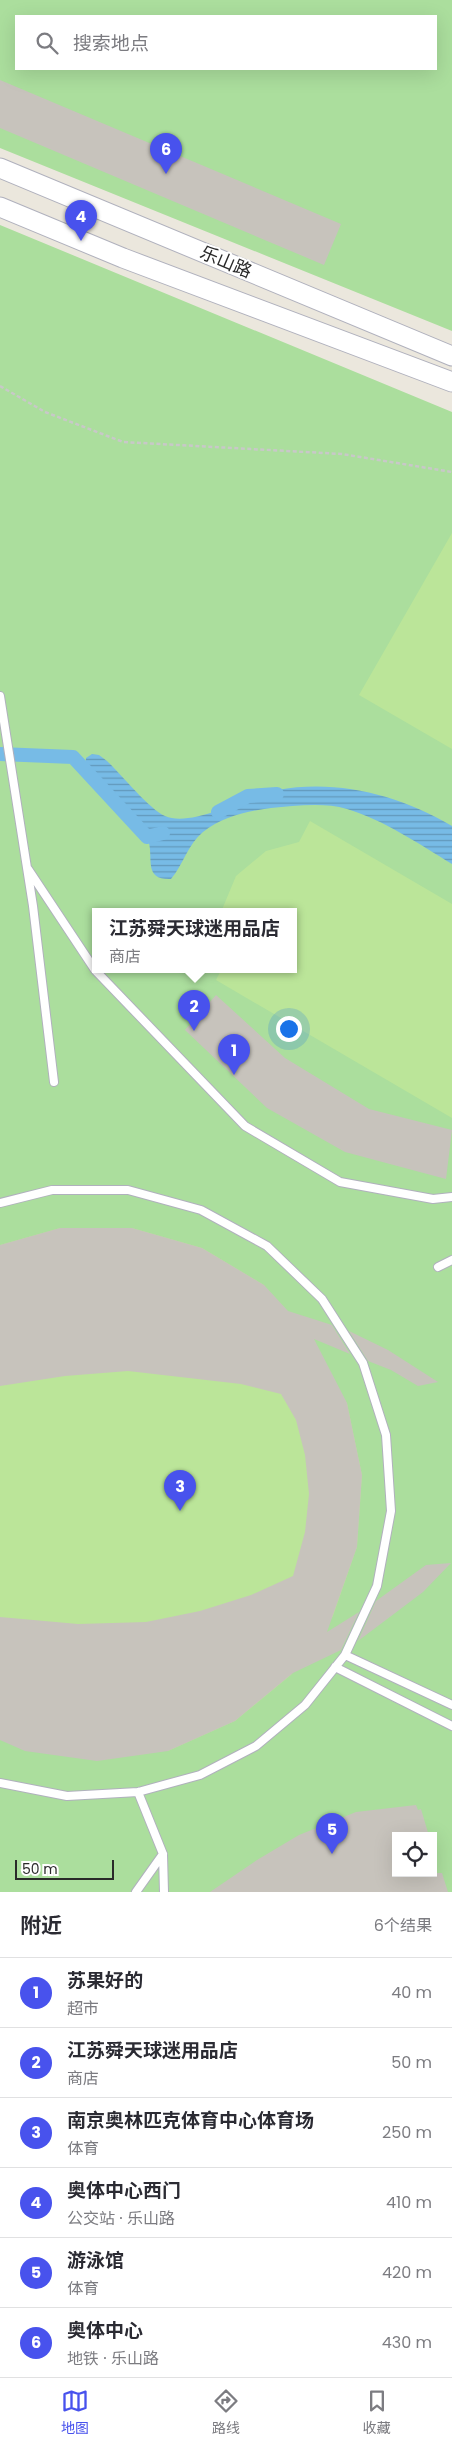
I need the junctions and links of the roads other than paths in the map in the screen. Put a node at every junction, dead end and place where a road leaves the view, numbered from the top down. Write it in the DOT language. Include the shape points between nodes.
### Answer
graph roads {
  1 [pos="0,168"];
  2 [pos="0,206"];
  3 [pos="452,356"];
  4 [pos="452,382"];
  5 [pos="0,696"];
  6 [pos="26,866"];
  7 [pos="92,965"];
  8 [pos="98,973"];
  9 [pos="54,1082"];
  10 [pos="452,1197"];
  11 [pos="0,1203"];
  12 [pos="452,1260"];
  13 [pos="438,1267"];
  14 [pos="345,1655"];
  15 [pos="335,1667"];
  16 [pos="452,1705"];
  17 [pos="452,1726"];
  18 [pos="0,1783"];
  19 [pos="138,1792"];
  20 [pos="163,1854"];
  21 [pos="136,1892"];
  22 [pos="164,1892"];
  1 -- 3 [label="street, 乐山路"];
  2 -- 4 [label="street, 乐山路" via="123,258"];
  5 -- 6 [label="lane"];
  6 -- 7 [label="lane"];
  6 -- 9 [label="lane"];
  8 -- 10 [label="lane" via="244,1126 340,1182 433,1199"];
  11 -- 14 [label="lane" via="52,1190 128,1190 201,1210 267,1246 322,1299 363,1363 386,1435 391,1511 377,1586"];
  12 -- 13 [label="lane"];
  14 -- 15 [label="lane"];
  14 -- 16 [label="lane"];
  15 -- 17 [label="lane"];
  15 -- 19 [label="lane" via="305,1705 256,1746 200,1775"];
  18 -- 19 [label="lane" via="67,1796"];
  19 -- 20 [label="lane"];
  20 -- 21 [label="lane"];
  20 -- 22 [label="lane"];
}
